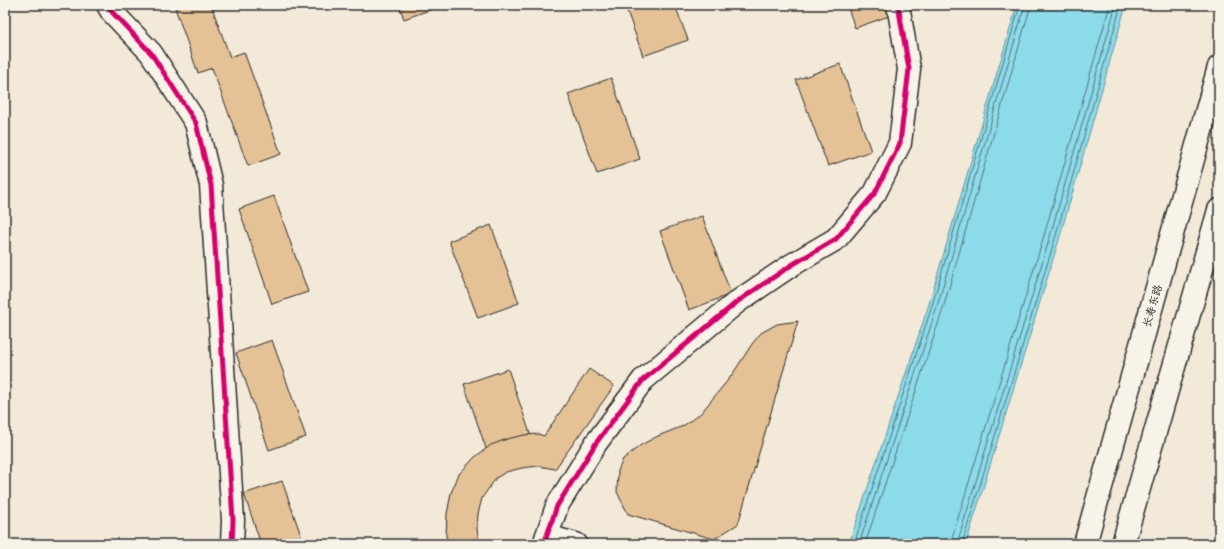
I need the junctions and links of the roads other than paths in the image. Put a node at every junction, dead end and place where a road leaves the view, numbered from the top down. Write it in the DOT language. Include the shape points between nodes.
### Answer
graph roads {
  1 [pos="108,5"];
  2 [pos="898,5"];
  3 [pos="1219,67"];
  4 [pos="1219,210"];
  5 [pos="546,540"];
  6 [pos="232,544"];
  7 [pos="576,544"];
  8 [pos="1086,544"];
  9 [pos="1123,544"];
  1 -- 6 [label="street" via="151,53 196,124 211,185 233,520"];
  2 -- 5 [label="street" via="909,69 900,143 875,193 836,239 737,302 643,380 596,443 557,506"];
  3 -- 8 [label="street, 长寿东路"];
  4 -- 9 [label="street"];
  5 -- 7 [label="street"];
}
